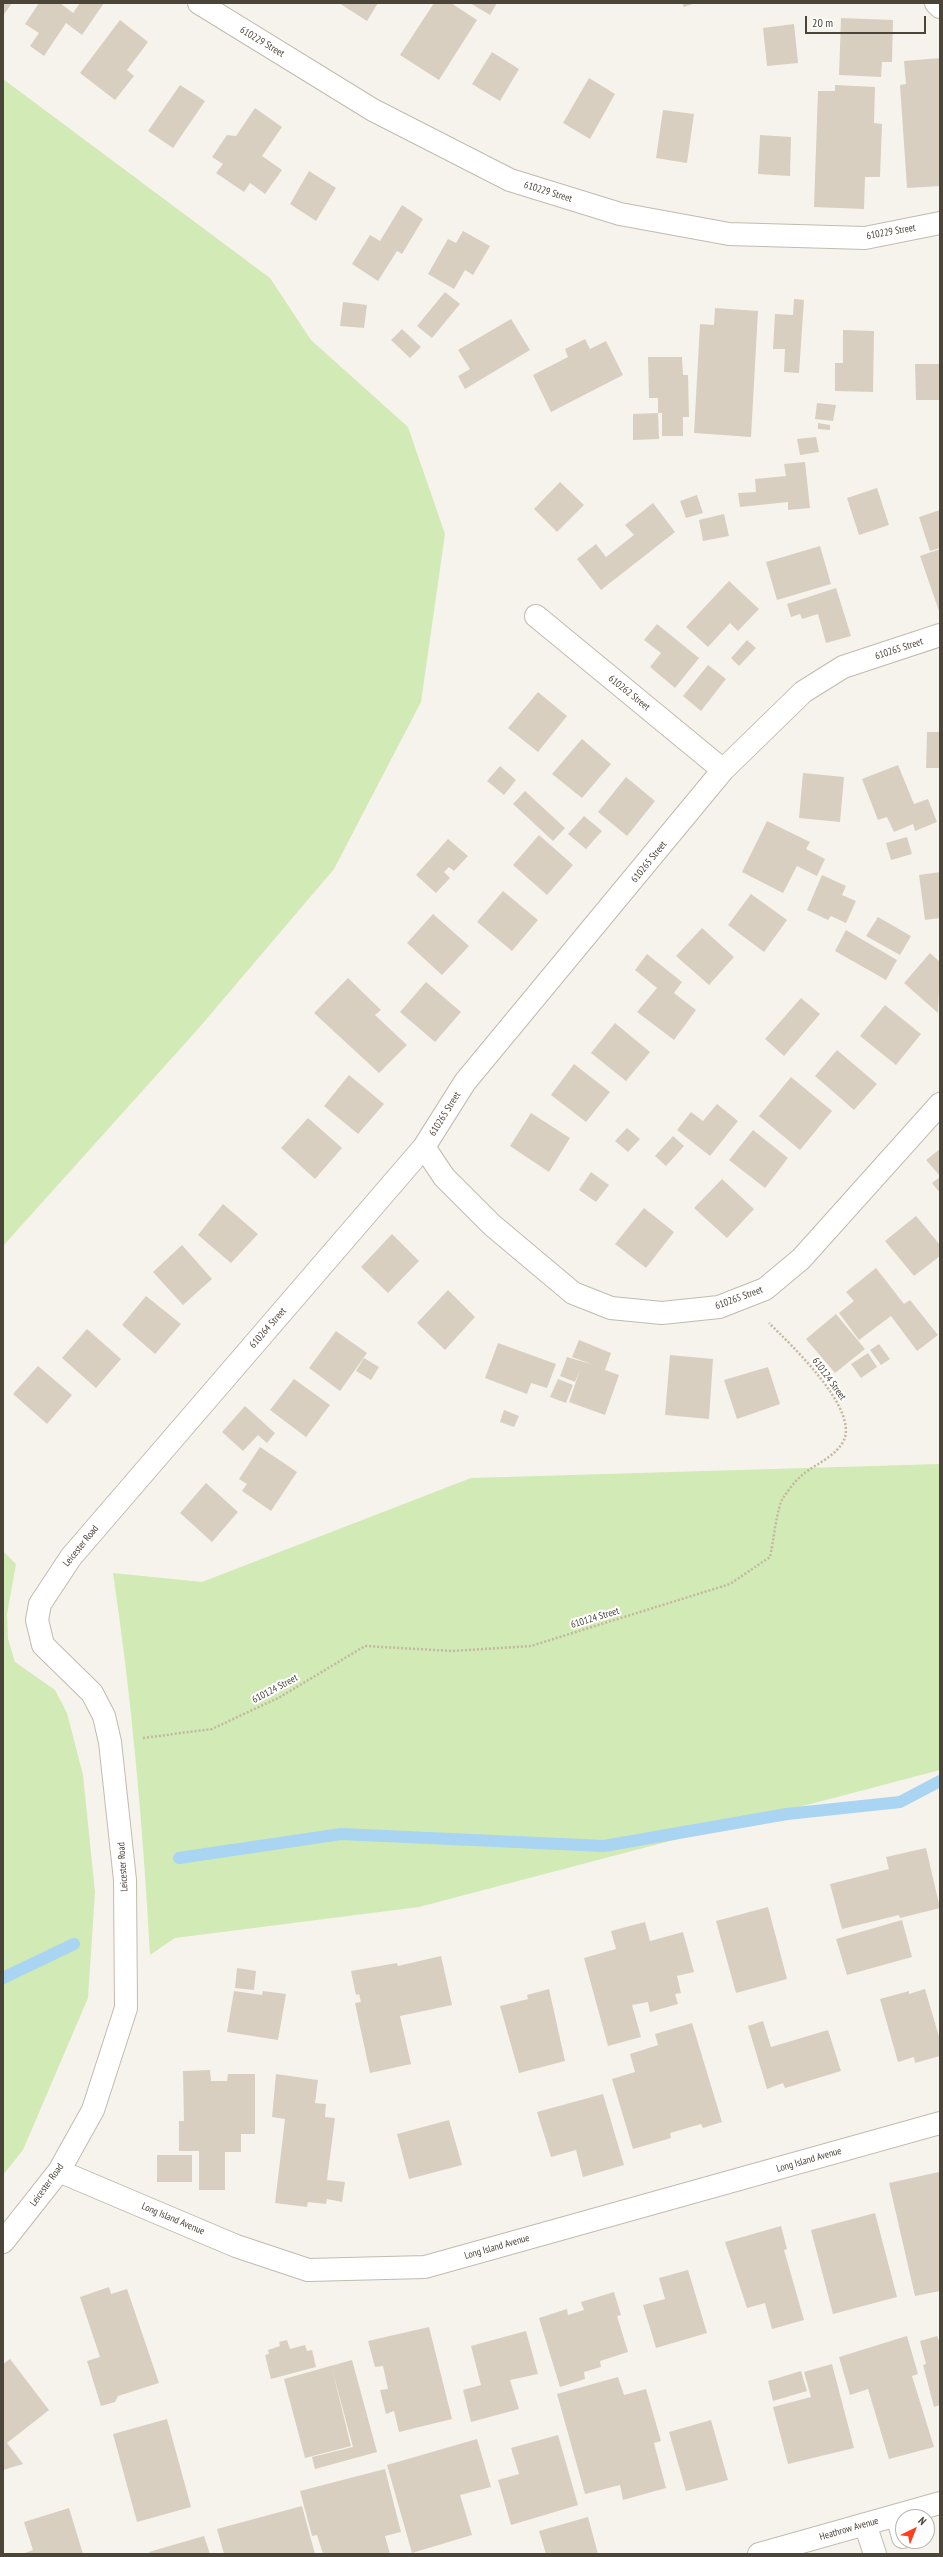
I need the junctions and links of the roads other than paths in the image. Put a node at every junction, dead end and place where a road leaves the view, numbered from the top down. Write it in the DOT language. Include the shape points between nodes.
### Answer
graph roads {
  1 [pos="199,3"];
  2 [pos="936,3"];
  3 [pos="940,7"];
  4 [pos="940,223"];
  5 [pos="536,616"];
  6 [pos="940,635"];
  7 [pos="723,770"];
  8 [pos="940,1104"];
  9 [pos="424,1148"];
  10 [pos="111,1509"];
  11 [pos="940,2123"];
  12 [pos="59,2171"];
  13 [pos="3,2242"];
  14 [pos="940,2503"];
  15 [pos="918,2509"];
  16 [pos="895,2516"];
  17 [pos="865,2524"];
  18 [pos="759,2554"];
  19 [pos="875,2554"];
  1 -- 4 [label="street, 610229 Street" via="373,110 510,180 620,214 729,234 865,238"];
  2 -- 3 [label="street"];
  5 -- 7 [label="street, 610262 Street"];
  6 -- 7 [label="street, 610265 Street" via="843,667 816,683 803,692"];
  7 -- 9 [label="street, 610265 Street" via="465,1082"];
  8 -- 9 [label="street, 610265 Street" via="801,1260 765,1289 719,1307 662,1313 611,1308 573,1293 492,1225 444,1176"];
  9 -- 10 [label="street, 610264 Street"];
  10 -- 12 [label="street, Leicester Road" via="71,1557 40,1604 37,1620 44,1645 64,1668 92,1693 104,1716 110,1742 125,1880 126,2008 93,2110"];
  11 -- 12 [label="street, Long Island Avenue" via="425,2267 308,2270 236,2246"];
  12 -- 13 [label="street, Leicester Road"];
  14 -- 15 [label="street, Heathrow Avenue"];
  16 -- 17 [label="street, Heathrow Avenue"];
  17 -- 18 [label="street, Heathrow Avenue"];
  17 -- 19 [label="street"];
}
